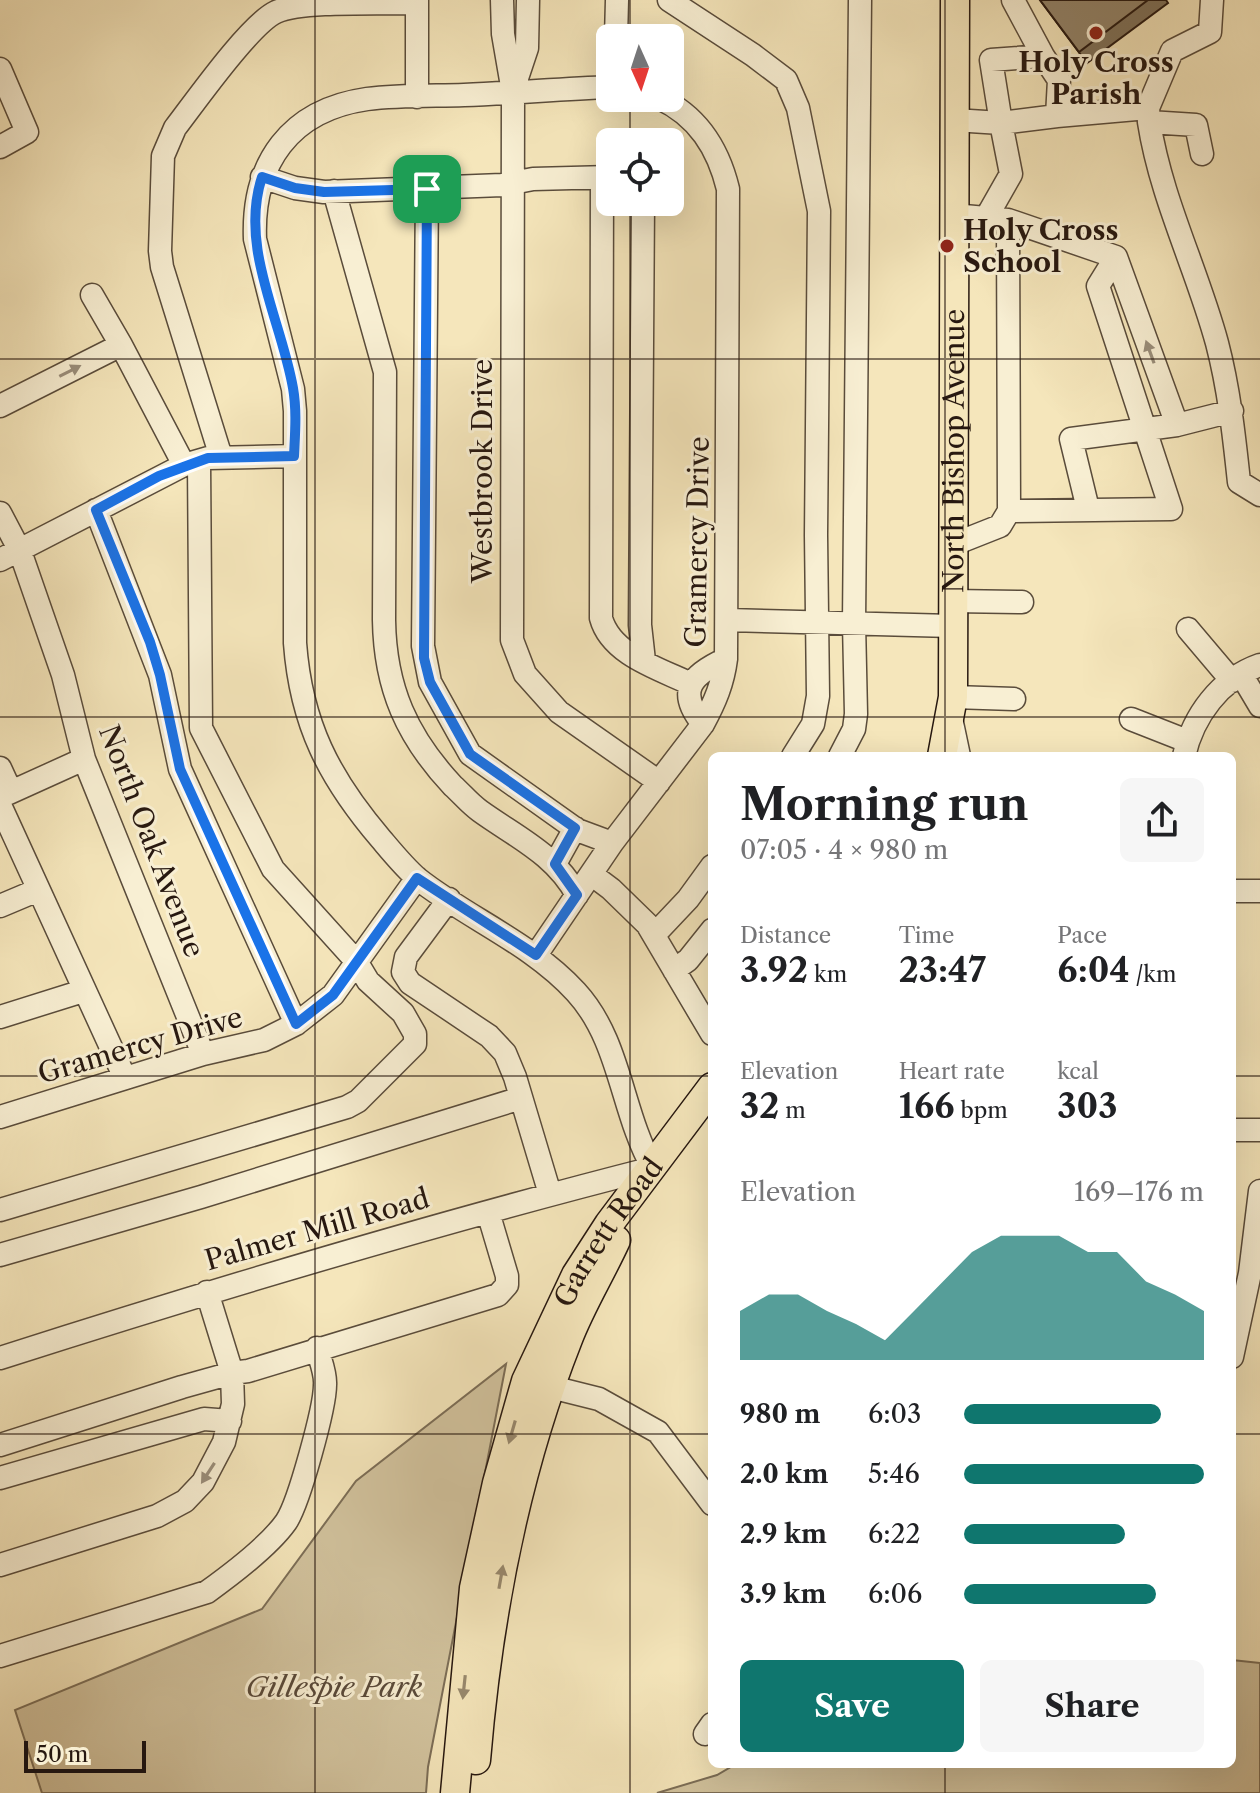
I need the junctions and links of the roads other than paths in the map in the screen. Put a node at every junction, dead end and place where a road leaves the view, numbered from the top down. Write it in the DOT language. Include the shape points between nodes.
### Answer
graph roads {
  1 [pos="502,0"];
  2 [pos="528,0"];
  3 [pos="617,0"];
  4 [pos="669,0"];
  5 [pos="860,0"];
  6 [pos="955,0"];
  7 [pos="1013,0"];
  8 [pos="1212,0"];
  9 [pos="417,2"];
  10 [pos="616,24"];
  11 [pos="1043,56"];
  12 [pos="0,69"];
  13 [pos="596,88"];
  14 [pos="513,92"];
  15 [pos="417,97"];
  16 [pos="683,112"];
  17 [pos="1149,115"];
  18 [pos="1057,116"];
  19 [pos="954,120"];
  20 [pos="1001,123"];
  21 [pos="0,147"];
  22 [pos="1202,154"];
  23 [pos="262,177"];
  24 [pos="596,178"];
  25 [pos="513,182"];
  26 [pos="427,189"];
  27 [pos="334,191"];
  28 [pos="953,215"];
  29 [pos="606,216"];
  30 [pos="643,216"];
  31 [pos="997,219"];
  32 [pos="1116,257"];
  33 [pos="92,295"];
  34 [pos="1133,304"];
  35 [pos="1106,313"];
  36 [pos="121,345"];
  37 [pos="0,406"];
  38 [pos="1232,411"];
  39 [pos="1177,425"];
  40 [pos="1143,430"];
  41 [pos="294,456"];
  42 [pos="201,461"];
  43 [pos="1260,495"];
  44 [pos="1088,509"];
  45 [pos="96,510"];
  46 [pos="1009,511"];
  47 [pos="0,513"];
  48 [pos="952,545"];
  49 [pos="10,556"];
  50 [pos="1022,602"];
  51 [pos="952,613"];
  52 [pos="728,620"];
  53 [pos="817,622"];
  54 [pos="854,623"];
  55 [pos="1188,629"];
  56 [pos="726,659"];
  57 [pos="644,661"];
  58 [pos="1244,673"];
  59 [pos="691,684"];
  60 [pos="1014,699"];
  61 [pos="951,705"];
  62 [pos="1260,706"];
  63 [pos="1131,719"];
  64 [pos="703,724"];
  65 [pos="1186,748"];
  66 [pos="796,752"];
  67 [pos="842,752"];
  68 [pos="943,752"];
  69 [pos="958,752"];
  70 [pos="84,759"];
  71 [pos="0,768"];
  72 [pos="659,782"];
  73 [pos="4,798"];
  74 [pos="575,828"];
  75 [pos="612,843"];
  76 [pos="555,864"];
  77 [pos="708,872"];
  78 [pos="591,874"];
  79 [pos="417,878"];
  80 [pos="38,890"];
  81 [pos="1236,891"];
  82 [pos="1260,891"];
  83 [pos="577,895"];
  84 [pos="449,899"];
  85 [pos="0,906"];
  86 [pos="654,935"];
  87 [pos="708,935"];
  88 [pos="536,955"];
  89 [pos="357,963"];
  90 [pos="674,970"];
  91 [pos="83,991"];
  92 [pos="0,1017"];
  93 [pos="296,1024"];
  94 [pos="708,1027"];
  95 [pos="203,1054"];
  96 [pos="125,1078"];
  97 [pos="708,1092"];
  98 [pos="521,1098"];
  99 [pos="0,1117"];
  100 [pos="1236,1130"];
  101 [pos="1260,1130"];
  102 [pos="653,1168"];
  103 [pos="1260,1191"];
  104 [pos="550,1194"];
  105 [pos="0,1210"];
  106 [pos="488,1212"];
  107 [pos="0,1255"];
  108 [pos="207,1292"];
  109 [pos="1236,1338"];
  110 [pos="317,1348"];
  111 [pos="0,1358"];
  112 [pos="232,1373"];
  113 [pos="538,1384"];
  114 [pos="230,1421"];
  115 [pos="0,1445"];
  116 [pos="0,1478"];
  117 [pos="708,1499"];
  118 [pos="0,1565"];
  119 [pos="0,1656"];
  120 [pos="455,1793"];
  121 [pos="473,1793"];
  1 -- 14 [label="street, Westbrook Drive"];
  2 -- 14 [label="street, Westbrook Drive" via="527,48"];
  3 -- 10 [label="street"];
  4 -- 53 [label="street" via="786,80 798,108 820,225"];
  5 -- 54 [label="street"];
  6 -- 19 [label="main road, North Bishop Avenue"];
  7 -- 11 [label="street"];
  8 -- 17 [label="street" via="1210,32 1172,51"];
  9 -- 15 [label="street"];
  9 -- 42 [label="street" via="304,5 278,11 233,55 175,128 163,156 160,251"];
  11 -- 18 [label="street" via="1059,80"];
  11 -- 20 [label="street" via="991,60"];
  12 -- 21 [label="street" via="27,132"];
  13 -- 14 [label="street"];
  14 -- 15 [label="street"];
  14 -- 25 [label="street, Westbrook Drive"];
  15 -- 23 [label="street" via="368,99 318,113 285,140"];
  16 -- 52 [label="street, Gramercy Drive" via="699,126 718,158 728,189"];
  17 -- 18 [label="street"];
  17 -- 22 [label="street" via="1196,125"];
  17 -- 38 [label="street" via="1155,161 1217,342"];
  18 -- 20 [label="street"];
  19 -- 20 [label="street"];
  19 -- 28 [label="main road, North Bishop Avenue"];
  20 -- 31 [label="street" via="1011,174"];
  23 -- 27 [label="street" via="295,188"];
  23 -- 41 [label="street" via="255,239 293,389"];
  24 -- 25 [label="street"];
  25 -- 26 [label="street"];
  25 -- 72 [label="street, Westbrook Drive" via="512,640 537,691"];
  26 -- 27 [label="street"];
  26 -- 74 [label="street" via="424,658 430,682 470,754"];
  27 -- 76 [label="street" via="385,372 384,655 389,673 409,728 430,762 477,809"];
  28 -- 31 [label="street"];
  28 -- 48 [label="main road, North Bishop Avenue"];
  29 -- 57 [label="street" via="601,618 610,638"];
  30 -- 57 [label="street"];
  31 -- 32 [label="street"];
  31 -- 46 [label="street"];
  32 -- 34 [label="street"];
  32 -- 35 [label="street" via="1098,286"];
  33 -- 36 [label="street"];
  34 -- 35 [label="street"];
  39 -- 34 [label="street, one-way"];
  35 -- 40 [label="street"];
  37 -- 36 [label="street, one-way"];
  36 -- 42 [label="street"];
  38 -- 39 [label="street"];
  38 -- 43 [label="street" via="1239,482"];
  39 -- 40 [label="street"];
  40 -- 44 [label="street" via="1071,439"];
  40 -- 44 [label="street" via="1171,509"];
  41 -- 42 [label="street"];
  41 -- 79 [label="street" via="296,655 314,738 353,807"];
  42 -- 45 [label="street"];
  42 -- 89 [label="street" via="201,728 265,858"];
  44 -- 46 [label="street"];
  45 -- 49 [label="street"];
  45 -- 93 [label="street" via="150,642 180,769"];
  46 -- 48 [label="street" via="1000,526"];
  47 -- 49 [label="street, North Oak Avenue"];
  48 -- 51 [label="main road, North Bishop Avenue"];
  49 -- 70 [label="street, North Oak Avenue" via="63,675"];
  50 -- 51 [label="street"];
  51 -- 54 [label="street"];
  51 -- 61 [label="main road, North Bishop Avenue"];
  52 -- 53 [label="street"];
  52 -- 56 [label="street, Gramercy Drive"];
  53 -- 54 [label="street"];
  53 -- 66 [label="street" via="817,710"];
  54 -- 67 [label="street" via="856,714"];
  55 -- 58 [label="street"];
  56 -- 59 [label="street"];
  56 -- 64 [label="street, Gramercy Drive" via="715,703"];
  57 -- 59 [label="street"];
  58 -- 62 [label="street"];
  58 -- 65 [label="street" via="1213,696 1189,733"];
  59 -- 64 [label="street" via="688,700"];
  60 -- 61 [label="street"];
  61 -- 68 [label="main road, North Bishop Avenue"];
  61 -- 69 [label="street"];
  63 -- 65 [label="street"];
  64 -- 72 [label="street, Gramercy Drive"];
  70 -- 73 [label="street"];
  70 -- 95 [label="street, North Oak Avenue"];
  71 -- 73 [label="street"];
  72 -- 75 [label="street, Gramercy Drive"];
  73 -- 80 [label="street"];
  74 -- 75 [label="street"];
  74 -- 76 [label="street"];
  75 -- 78 [label="street, Gramercy Drive"];
  76 -- 83 [label="street"];
  77 -- 86 [label="street"];
  78 -- 83 [label="street, Gramercy Drive"];
  78 -- 86 [label="street" via="630,906"];
  79 -- 84 [label="street"];
  79 -- 89 [label="street, Gramercy Drive"];
  80 -- 85 [label="street"];
  80 -- 91 [label="street"];
  81 -- 82 [label="street"];
  83 -- 88 [label="street, Gramercy Drive"];
  84 -- 88 [label="street"];
  84 -- 98 [label="street" via="406,957 403,972 410,983 489,1036 505,1053"];
  86 -- 90 [label="street"];
  87 -- 90 [label="street"];
  88 -- 102 [label="street" via="576,992 604,1033"];
  89 -- 93 [label="street, Gramercy Drive" via="333,995"];
  89 -- 105 [label="street" via="415,1034 408,1053 358,1101"];
  90 -- 94 [label="street"];
  91 -- 92 [label="street"];
  91 -- 96 [label="street"];
  93 -- 95 [label="street, Gramercy Drive" via="264,1040"];
  95 -- 96 [label="street, Gramercy Drive"];
  96 -- 99 [label="street, Gramercy Drive"];
  97 -- 102 [label="main road"];
  98 -- 104 [label="street"];
  98 -- 107 [label="street"];
  100 -- 101 [label="street"];
  102 -- 104 [label="street, Palmer Mill Road"];
  102 -- 113 [label="main road, Garrett Road" via="576,1275"];
  103 -- 109 [label="street"];
  104 -- 106 [label="street, Palmer Mill Road"];
  106 -- 108 [label="street, Palmer Mill Road"];
  106 -- 110 [label="street" via="507,1276 504,1291"];
  108 -- 111 [label="street, Palmer Mill Road"];
  108 -- 112 [label="street"];
  110 -- 112 [label="street"];
  110 -- 119 [label="street" via="325,1398 295,1502 277,1532 207,1592"];
  112 -- 114 [label="street"];
  112 -- 115 [label="street"];
  113 -- 117 [label="street" via="599,1399 658,1432"];
  113 -- 120 [label="main road, Garrett Road, one-way" via="497,1483 474,1588"];
  121 -- 113 [label="main road, Garrett Road, one-way" via="491,1643 512,1516 534,1431"];
  114 -- 116 [label="street" via="204,1419"];
  114 -- 118 [label="street, one-way" via="215,1462 185,1501 157,1516"];
}
